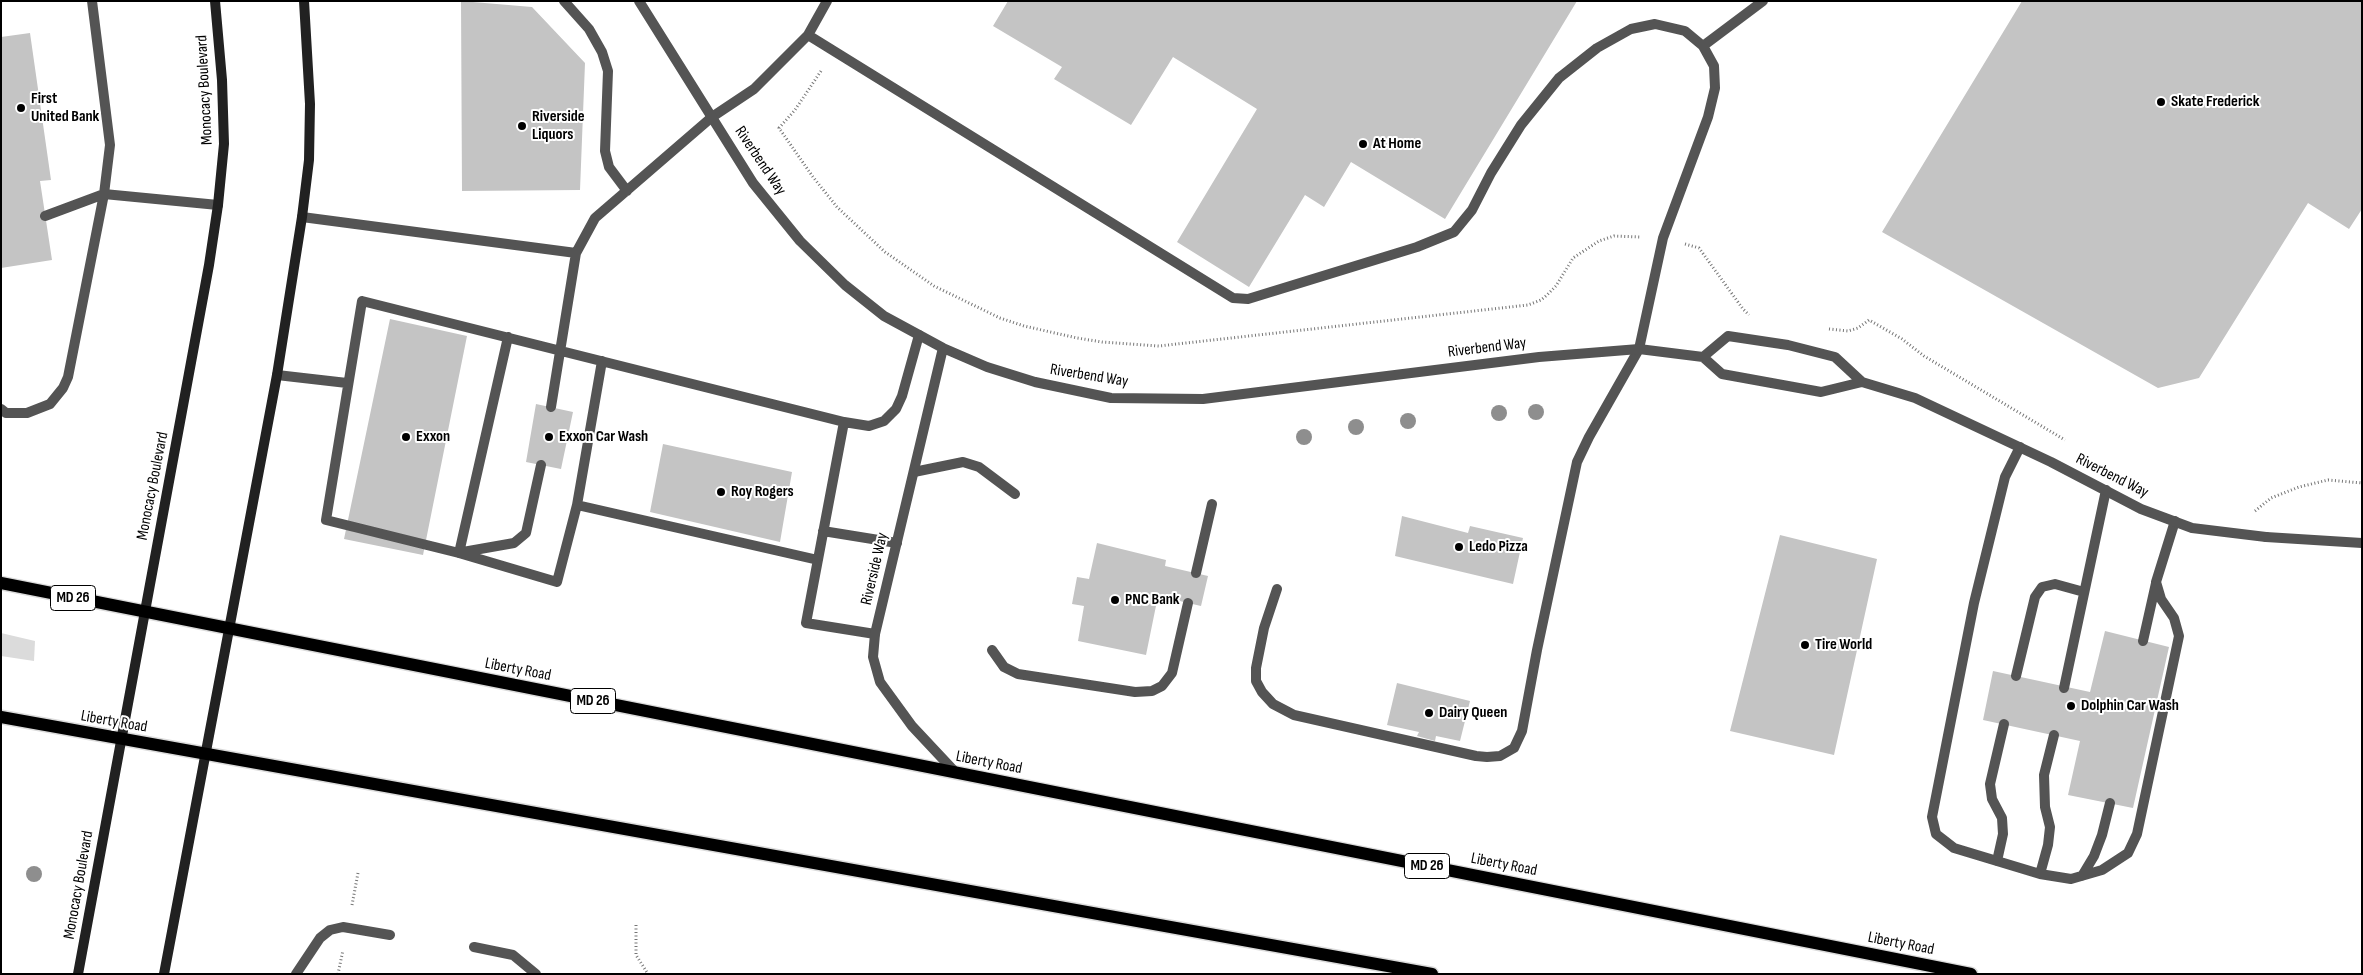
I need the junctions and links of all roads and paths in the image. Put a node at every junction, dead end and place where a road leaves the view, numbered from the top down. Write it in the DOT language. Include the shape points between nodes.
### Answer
graph roads {
  1 [pos="92,1"];
  2 [pos="215,1"];
  3 [pos="304,1"];
  4 [pos="564,1"];
  5 [pos="639,1"];
  6 [pos="827,1"];
  7 [pos="1763,1"];
  8 [pos="808,35"];
  9 [pos="1703,46"];
  10 [pos="834,51"];
  11 [pos="712,117"];
  12 [pos="779,128"];
  13 [pos="627,191"];
  14 [pos="104,194"];
  15 [pos="218,205"];
  16 [pos="45,216"];
  17 [pos="302,217"];
  18 [pos="576,253"];
  19 [pos="919,335"];
  20 [pos="508,337"];
  21 [pos="943,348"];
  22 [pos="1639,349"];
  23 [pos="560,351"];
  24 [pos="1703,357"];
  25 [pos="602,361"];
  26 [pos="277,375"];
  27 [pos="1862,382"];
  28 [pos="348,383"];
  29 [pos="551,407"];
  30 [pos="1,409"];
  31 [pos="844,422"];
  32 [pos="2020,447"];
  33 [pos="541,465"];
  34 [pos="914,472"];
  35 [pos="2106,490"];
  36 [pos="1015,494"];
  37 [pos="1212,504"];
  38 [pos="577,505"];
  39 [pos="2175,521"];
  40 [pos="823,531"];
  41 [pos="897,543"];
  42 [pos="2362,543"];
  43 [pos="459,553"];
  44 [pos="818,560"];
  45 [pos="1196,573"];
  46 [pos="2156,582"];
  47 [pos="1,584"];
  48 [pos="1277,589"];
  49 [pos="2084,592"];
  50 [pos="1188,603"];
  51 [pos="144,612"];
  52 [pos="229,629"];
  53 [pos="875,634"];
  54 [pos="2143,641"];
  55 [pos="992,650"];
  56 [pos="2016,676"];
  57 [pos="2064,688"];
  58 [pos="1,717"];
  59 [pos="2004,724"];
  60 [pos="2054,734"];
  61 [pos="121,739"];
  62 [pos="206,754"];
  63 [pos="956,773"];
  64 [pos="2110,803"];
  65 [pos="1997,861"];
  66 [pos="2040,874"];
  67 [pos="2082,876"];
  68 [pos="636,925"];
  69 [pos="390,935"];
  70 [pos="474,947"];
  71 [pos="78,974"];
  72 [pos="164,974"];
  73 [pos="296,974"];
  74 [pos="536,974"];
  75 [pos="648,974"];
  76 [pos="1432,974"];
  77 [pos="1971,974"];
  1 -- 14 [label="street" via="110,145"];
  2 -- 15 [label="main road, Monocacy Boulevard" via="224,144"];
  3 -- 17 [label="main road" via="310,104 309,160"];
  4 -- 13 [label="street" via="589,29 608,70 605,151 609,167"];
  5 -- 11 [label="street, Riverbend Way"];
  6 -- 8 [label="street"];
  7 -- 9 [label="street"];
  8 -- 10 [label="street"];
  8 -- 11 [label="street" via="754,89"];
  9 -- 10 [label="street" via="1685,31 1655,24 1631,29 1598,48 1559,78 1521,125 1491,172 1472,210 1454,232 1417,247 1248,299 1233,298"];
  9 -- 22 [label="street" via="1714,66 1715,88 1708,118 1663,238"];
  10 -- 12 [label="path" via="795,110"];
  11 -- 13 [label="street"];
  11 -- 19 [label="street, Riverbend Way" via="754,183 800,241 845,285 884,316"];
  13 -- 18 [label="street" via="595,218"];
  14 -- 15 [label="street"];
  14 -- 16 [label="street"];
  14 -- 30 [label="street" via="68,377 63,388 50,404 27,413 6,413"];
  15 -- 51 [label="main road, Monocacy Boulevard"];
  17 -- 18 [label="street"];
  17 -- 26 [label="main road"];
  18 -- 23 [label="street"];
  19 -- 21 [label="street, Riverbend Way"];
  19 -- 31 [label="street" via="896,409 884,421 868,426"];
  20 -- 23 [label="street"];
  20 -- 28 [label="street" via="362,301"];
  20 -- 43 [label="street"];
  21 -- 22 [label="street, Riverbend Way" via="987,367 1036,382 1111,398 1194,399 1539,357"];
  21 -- 34 [label="street, Riverside Way"];
  22 -- 24 [label="street, Riverbend Way"];
  22 -- 48 [label="street" via="1577,462 1522,731 1514,748 1500,756 1476,756 1294,715 1273,704 1256,681 1256,668 1264,628"];
  23 -- 25 [label="street"];
  23 -- 29 [label="street"];
  24 -- 27 [label="street" via="1722,374 1821,392"];
  24 -- 27 [label="street, Riverbend Way" via="1728,336 1788,345 1835,357"];
  25 -- 31 [label="street"];
  25 -- 38 [label="street"];
  26 -- 28 [label="street"];
  26 -- 52 [label="main road"];
  27 -- 32 [label="street, Riverbend Way" via="1915,398"];
  28 -- 43 [label="street" via="326,520"];
  31 -- 40 [label="street"];
  32 -- 35 [label="street, Riverbend Way"];
  32 -- 65 [label="street" via="2005,477 1974,603 1932,817 1936,834 1954,848"];
  33 -- 43 [label="street" via="526,533 514,543"];
  34 -- 36 [label="street" via="963,462 979,467"];
  34 -- 41 [label="street, Riverside Way"];
  35 -- 39 [label="street, Riverbend Way" via="2141,509"];
  35 -- 49 [label="street"];
  37 -- 45 [label="street"];
  38 -- 43 [label="street" via="557,582"];
  38 -- 44 [label="street"];
  39 -- 42 [label="street, Riverbend Way" via="2192,528 2266,537"];
  39 -- 46 [label="street"];
  40 -- 41 [label="street"];
  40 -- 44 [label="street"];
  41 -- 53 [label="street, Riverside Way"];
  44 -- 53 [label="street" via="806,623"];
  46 -- 54 [label="street"];
  46 -- 67 [label="street" via="2179,636 2136,834 2128,853 2102,870"];
  47 -- 51 [label="main road, Liberty Road / MD 26"];
  49 -- 56 [label="street" via="2055,584 2042,587 2035,597"];
  49 -- 57 [label="street"];
  50 -- 55 [label="street" via="1172,673 1162,686 1152,691 1135,692 1018,674 1004,667"];
  51 -- 52 [label="main road, Liberty Road / MD 26"];
  51 -- 61 [label="main road, Monocacy Boulevard"];
  52 -- 62 [label="main road"];
  52 -- 63 [label="main road, Liberty Road / MD 26"];
  53 -- 63 [label="street, Riverside Way" via="873,658 880,682 912,726"];
  58 -- 61 [label="main road, Liberty Road"];
  59 -- 65 [label="street" via="1990,784 1992,799 2002,818 2003,834"];
  60 -- 66 [label="street" via="2044,775 2045,807 2050,827"];
  61 -- 62 [label="main road, Liberty Road"];
  61 -- 71 [label="main road, Monocacy Boulevard"];
  62 -- 72 [label="main road"];
  62 -- 76 [label="main road, Liberty Road"];
  63 -- 77 [label="main road, Liberty Road / MD 26"];
  64 -- 67 [label="street" via="2102,836"];
  65 -- 66 [label="street"];
  66 -- 67 [label="street" via="2071,879"];
  68 -- 75 [label="path" via="636,955"];
  69 -- 73 [label="street" via="342,927 330,930 320,938"];
  70 -- 74 [label="street" via="513,955"];
}
